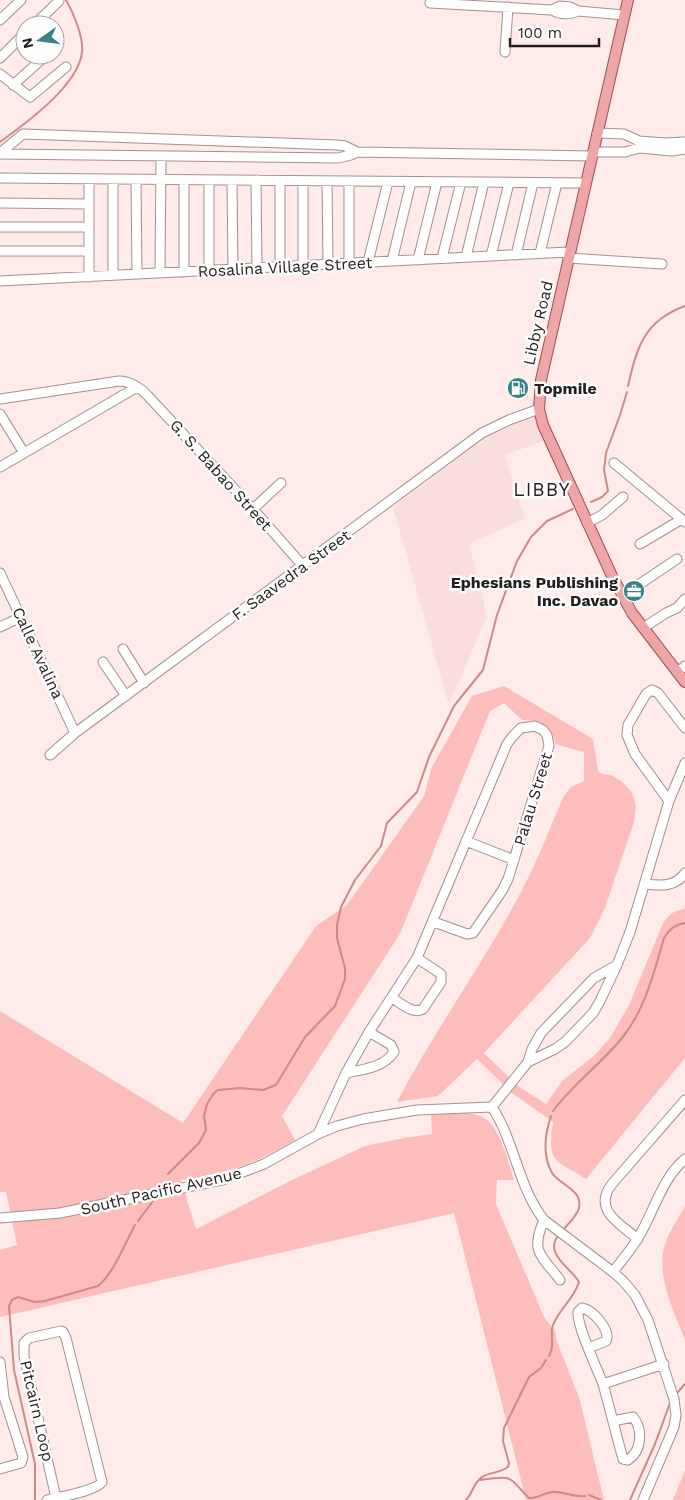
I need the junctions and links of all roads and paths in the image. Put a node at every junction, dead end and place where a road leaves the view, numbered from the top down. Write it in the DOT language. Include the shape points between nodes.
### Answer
graph roads {
  1 [pos="21,0"];
  2 [pos="628,0"];
  3 [pos="59,1"];
  4 [pos="430,3"];
  5 [pos="508,7"];
  6 [pos="44,15"];
  7 [pos="624,15"];
  8 [pos="0,20"];
  9 [pos="15,44"];
  10 [pos="505,52"];
  11 [pos="0,58"];
  12 [pos="35,65"];
  13 [pos="66,67"];
  14 [pos="0,74"];
  15 [pos="13,85"];
  16 [pos="597,133"];
  17 [pos="685,142"];
  18 [pos="639,144"];
  19 [pos="685,149"];
  20 [pos="357,152"];
  21 [pos="0,154"];
  22 [pos="592,154"];
  23 [pos="161,157"];
  24 [pos="0,178"];
  25 [pos="89,179"];
  26 [pos="113,179"];
  27 [pos="136,179"];
  28 [pos="160,180"];
  29 [pos="184,180"];
  30 [pos="209,180"];
  31 [pos="232,180"];
  32 [pos="256,180"];
  33 [pos="280,181"];
  34 [pos="303,181"];
  35 [pos="327,181"];
  36 [pos="349,181"];
  37 [pos="388,182"];
  38 [pos="411,182"];
  39 [pos="437,182"];
  40 [pos="461,182"];
  41 [pos="484,182"];
  42 [pos="509,183"];
  43 [pos="533,183"];
  44 [pos="557,183"];
  45 [pos="585,183"];
  46 [pos="0,203"];
  47 [pos="89,204"];
  48 [pos="0,227"];
  49 [pos="89,227"];
  50 [pos="0,250"];
  51 [pos="89,251"];
  52 [pos="540,254"];
  53 [pos="516,255"];
  54 [pos="569,255"];
  55 [pos="491,256"];
  56 [pos="466,257"];
  57 [pos="442,258"];
  58 [pos="418,260"];
  59 [pos="392,261"];
  60 [pos="368,262"];
  61 [pos="349,263"];
  62 [pos="328,264"];
  63 [pos="662,264"];
  64 [pos="303,266"];
  65 [pos="280,267"];
  66 [pos="257,268"];
  67 [pos="232,269"];
  68 [pos="209,270"];
  69 [pos="184,272"];
  70 [pos="160,273"];
  71 [pos="137,274"];
  72 [pos="113,275"];
  73 [pos="89,277"];
  74 [pos="0,281"];
  75 [pos="137,387"];
  76 [pos="0,399"];
  77 [pos="539,409"];
  78 [pos="0,414"];
  79 [pos="24,453"];
  80 [pos="614,462"];
  81 [pos="0,467"];
  82 [pos="281,483"];
  83 [pos="623,497"];
  84 [pos="253,509"];
  85 [pos="684,520"];
  86 [pos="587,523"];
  87 [pos="640,544"];
  88 [pos="677,559"];
  89 [pos="303,566"];
  90 [pos="0,574"];
  91 [pos="622,596"];
  92 [pos="685,599"];
  93 [pos="21,617"];
  94 [pos="0,627"];
  95 [pos="643,628"];
  96 [pos="123,649"];
  97 [pos="103,662"];
  98 [pos="681,669"];
  99 [pos="685,682"];
  100 [pos="144,683"];
  101 [pos="126,696"];
  102 [pos="685,728"];
  103 [pos="75,733"];
  104 [pos="50,755"];
  105 [pos="685,763"];
  106 [pos="669,801"];
  107 [pos="466,842"];
  108 [pos="514,860"];
  109 [pos="685,872"];
  110 [pos="645,884"];
  111 [pos="434,922"];
  112 [pos="417,958"];
  113 [pos="618,965"];
  114 [pos="392,998"];
  115 [pos="369,1032"];
  116 [pos="528,1062"];
  117 [pos="346,1073"];
  118 [pos="683,1104"];
  119 [pos="492,1107"];
  120 [pos="318,1134"];
  121 [pos="685,1159"];
  122 [pos="0,1218"];
  123 [pos="544,1220"];
  124 [pos="638,1240"];
  125 [pos="613,1272"];
  126 [pos="560,1280"];
  127 [pos="589,1348"];
  128 [pos="0,1362"];
  129 [pos="664,1364"];
  130 [pos="603,1384"];
  131 [pos="613,1421"];
  132 [pos="0,1469"];
  133 [pos="52,1499"];
  134 [pos="643,1500"];
  1 -- 8 [label="street"];
  2 -- 7 [label="main road, Libby Road"];
  3 -- 6 [label="street"];
  4 -- 5 [label="street"];
  5 -- 7 [label="street" via="552,10 560,14 578,11"];
  5 -- 10 [label="street"];
  7 -- 16 [label="main road, Libby Road"];
  9 -- 11 [label="street"];
  12 -- 15 [label="street"];
  13 -- 15 [label="street" via="30,97"];
  14 -- 15 [label="street"];
  16 -- 18 [label="street" via="624,134"];
  16 -- 22 [label="main road, Libby Road"];
  17 -- 18 [label="street"];
  18 -- 19 [label="street" via="672,151"];
  18 -- 22 [label="street" via="625,152"];
  20 -- 21 [label="street" via="338,145 23,134"];
  20 -- 22 [label="street"];
  20 -- 23 [label="street" via="338,158"];
  21 -- 23 [label="street"];
  22 -- 45 [label="main road, Libby Road"];
  23 -- 28 [label="street"];
  24 -- 25 [label="street"];
  25 -- 26 [label="street"];
  25 -- 47 [label="street"];
  26 -- 27 [label="street"];
  26 -- 72 [label="street"];
  27 -- 28 [label="street"];
  27 -- 71 [label="street"];
  28 -- 29 [label="street"];
  28 -- 70 [label="street"];
  29 -- 30 [label="street"];
  29 -- 69 [label="street"];
  30 -- 31 [label="street"];
  30 -- 68 [label="street"];
  31 -- 32 [label="street"];
  31 -- 67 [label="street"];
  32 -- 33 [label="street"];
  32 -- 66 [label="street"];
  33 -- 34 [label="street"];
  33 -- 65 [label="street"];
  34 -- 35 [label="street"];
  34 -- 64 [label="street"];
  35 -- 36 [label="street"];
  35 -- 62 [label="street"];
  36 -- 37 [label="street"];
  36 -- 61 [label="street"];
  37 -- 38 [label="street"];
  37 -- 60 [label="street"];
  38 -- 39 [label="street"];
  38 -- 59 [label="street"];
  39 -- 40 [label="street"];
  39 -- 58 [label="street"];
  40 -- 41 [label="street"];
  40 -- 57 [label="street"];
  41 -- 42 [label="street"];
  41 -- 56 [label="street"];
  42 -- 43 [label="street"];
  42 -- 55 [label="street"];
  43 -- 44 [label="street"];
  43 -- 53 [label="street"];
  44 -- 45 [label="street"];
  44 -- 52 [label="street"];
  45 -- 54 [label="main road, Libby Road"];
  46 -- 47 [label="street"];
  47 -- 49 [label="street"];
  48 -- 49 [label="street"];
  49 -- 51 [label="street"];
  50 -- 51 [label="street"];
  51 -- 73 [label="street"];
  52 -- 53 [label="street, Rosalina Village Street"];
  52 -- 54 [label="street, Rosalina Village Street"];
  53 -- 55 [label="street, Rosalina Village Street"];
  54 -- 63 [label="street, Rosalina Village Street"];
  54 -- 77 [label="main road, Libby Road" via="539,387"];
  55 -- 56 [label="street, Rosalina Village Street"];
  56 -- 57 [label="street, Rosalina Village Street"];
  57 -- 58 [label="street, Rosalina Village Street"];
  58 -- 59 [label="street, Rosalina Village Street"];
  59 -- 60 [label="street, Rosalina Village Street"];
  60 -- 61 [label="street, Rosalina Village Street"];
  61 -- 62 [label="street, Rosalina Village Street"];
  62 -- 64 [label="street, Rosalina Village Street"];
  64 -- 65 [label="street, Rosalina Village Street"];
  65 -- 66 [label="street, Rosalina Village Street"];
  66 -- 67 [label="street, Rosalina Village Street"];
  67 -- 68 [label="street, Rosalina Village Street"];
  68 -- 69 [label="street, Rosalina Village Street"];
  69 -- 70 [label="street, Rosalina Village Street"];
  70 -- 71 [label="street, Rosalina Village Street"];
  71 -- 72 [label="street, Rosalina Village Street"];
  72 -- 73 [label="street, Rosalina Village Street"];
  73 -- 74 [label="street, Rosalina Village Street"];
  75 -- 76 [label="street" via="119,381"];
  75 -- 79 [label="street"];
  75 -- 84 [label="street, G. S. Babao Street"];
  77 -- 86 [label="main road, Libby Road" via="548,437"];
  77 -- 89 [label="street, F. Saavedra Street" via="482,433"];
  78 -- 79 [label="street"];
  79 -- 81 [label="street"];
  80 -- 85 [label="street"];
  82 -- 84 [label="street"];
  83 -- 86 [label="street"];
  84 -- 89 [label="street, G. S. Babao Street"];
  85 -- 87 [label="street"];
  86 -- 91 [label="main road, Libby Road"];
  88 -- 91 [label="street"];
  89 -- 100 [label="street, F. Saavedra Street"];
  90 -- 93 [label="street, Calle Avalina"];
  91 -- 95 [label="main road, Libby Road"];
  92 -- 95 [label="street" via="677,608"];
  93 -- 94 [label="street"];
  93 -- 103 [label="street, Calle Avalina"];
  95 -- 98 [label="main road, Libby Road"];
  96 -- 100 [label="street"];
  97 -- 101 [label="street"];
  98 -- 99 [label="main road, Libby Road"];
  100 -- 101 [label="street, F. Saavedra Street"];
  101 -- 103 [label="street, F. Saavedra Street"];
  102 -- 106 [label="street" via="658,693 652,690 646,694 627,730 635,754"];
  103 -- 104 [label="street, F. Saavedra Street"];
  105 -- 106 [label="street"];
  106 -- 110 [label="street"];
  107 -- 108 [label="street"];
  107 -- 108 [label="street, Palau Street" via="512,737 521,728 535,726 547,734 549,746"];
  107 -- 111 [label="street, Palau Street"];
  108 -- 111 [label="street, Palau Street" via="505,886 475,932 467,934"];
  109 -- 110 [label="street" via="669,885"];
  110 -- 113 [label="street"];
  111 -- 112 [label="street, Palau Street"];
  112 -- 114 [label="street, Palau Street"];
  112 -- 114 [label="street" via="441,974 441,982 419,1012"];
  113 -- 116 [label="street" via="594,978 541,1033"];
  113 -- 116 [label="street" via="596,1007 575,1033 555,1049"];
  114 -- 115 [label="street, Palau Street"];
  115 -- 117 [label="street, Palau Street"];
  115 -- 117 [label="street" via="391,1044 394,1052 380,1065"];
  116 -- 119 [label="street"];
  117 -- 120 [label="street, Palau Street"];
  118 -- 124 [label="street" via="605,1196 608,1214"];
  119 -- 120 [label="street, South Pacific Avenue" via="396,1113 363,1119"];
  119 -- 123 [label="street" via="506,1131 528,1196"];
  120 -- 122 [label="street, South Pacific Avenue" via="264,1164 222,1180 60,1213"];
  121 -- 124 [label="street" via="676,1166 665,1184"];
  123 -- 125 [label="street"];
  123 -- 126 [label="street" via="537,1238 537,1249"];
  124 -- 125 [label="street"];
  125 -- 129 [label="street" via="641,1306"];
  127 -- 130 [label="street"];
  128 -- 132 [label="street" via="5,1403 23,1457 21,1463"];
  129 -- 130 [label="street"];
  129 -- 134 [label="street" via="676,1415"];
  130 -- 131 [label="street"];
  131 -- 131 [label="street" via="630,1416 636,1421 640,1442 628,1460 622,1459"];
  133 -- 133 [label="street, Pitcairn Loop" via="24,1343 31,1338 63,1332 102,1479 97,1487"];
}
